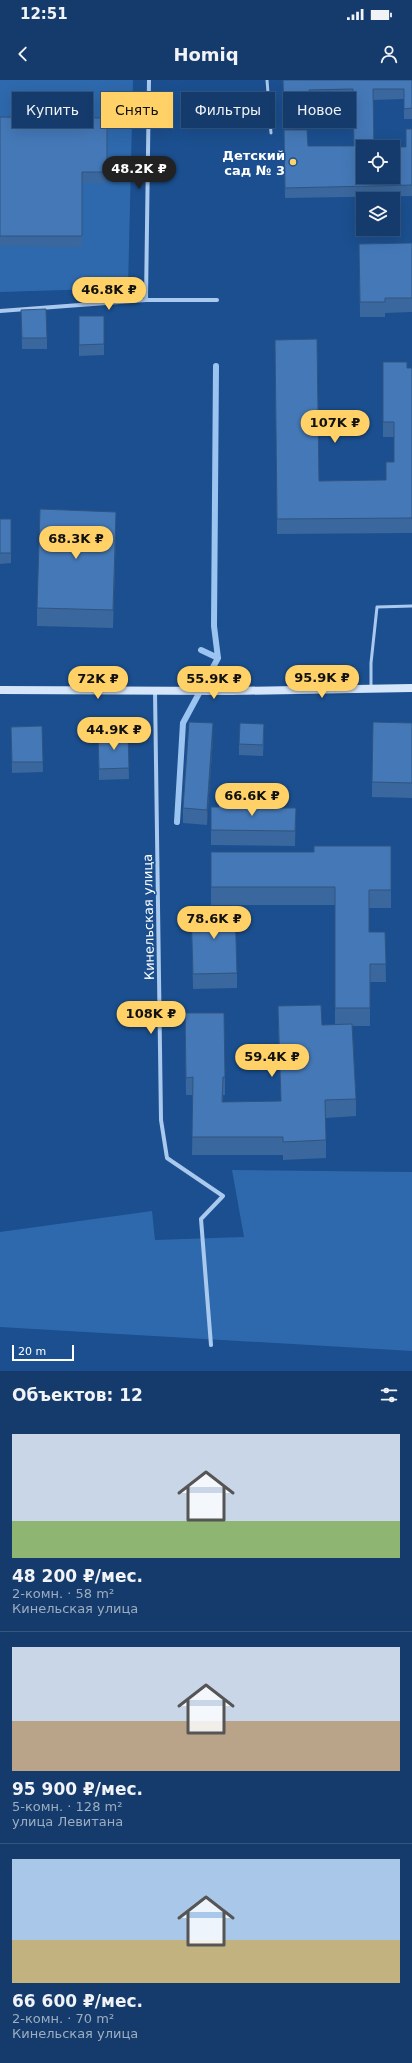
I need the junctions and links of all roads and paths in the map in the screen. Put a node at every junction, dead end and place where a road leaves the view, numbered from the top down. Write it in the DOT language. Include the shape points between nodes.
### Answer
graph roads {
  1 [pos="149,80"];
  2 [pos="267,80"];
  3 [pos="271,133"];
  4 [pos="146,300"];
  5 [pos="217,300"];
  6 [pos="0,311"];
  7 [pos="412,606"];
  8 [pos="371,688"];
  9 [pos="412,688"];
  10 [pos="0,690"];
  11 [pos="155,690"];
  12 [pos="211,1345"];
  1 -- 4 [label="street"];
  2 -- 3 [label="lane"];
  4 -- 5 [label="street"];
  4 -- 6 [label="street"];
  7 -- 8 [label="lane" via="377,607"];
  8 -- 9 [label="street"];
  8 -- 11 [label="street"];
  10 -- 11 [label="street"];
  11 -- 12 [label="street, Кинельская улица" via="161,1120 167,1158 223,1196 201,1219"];
}
